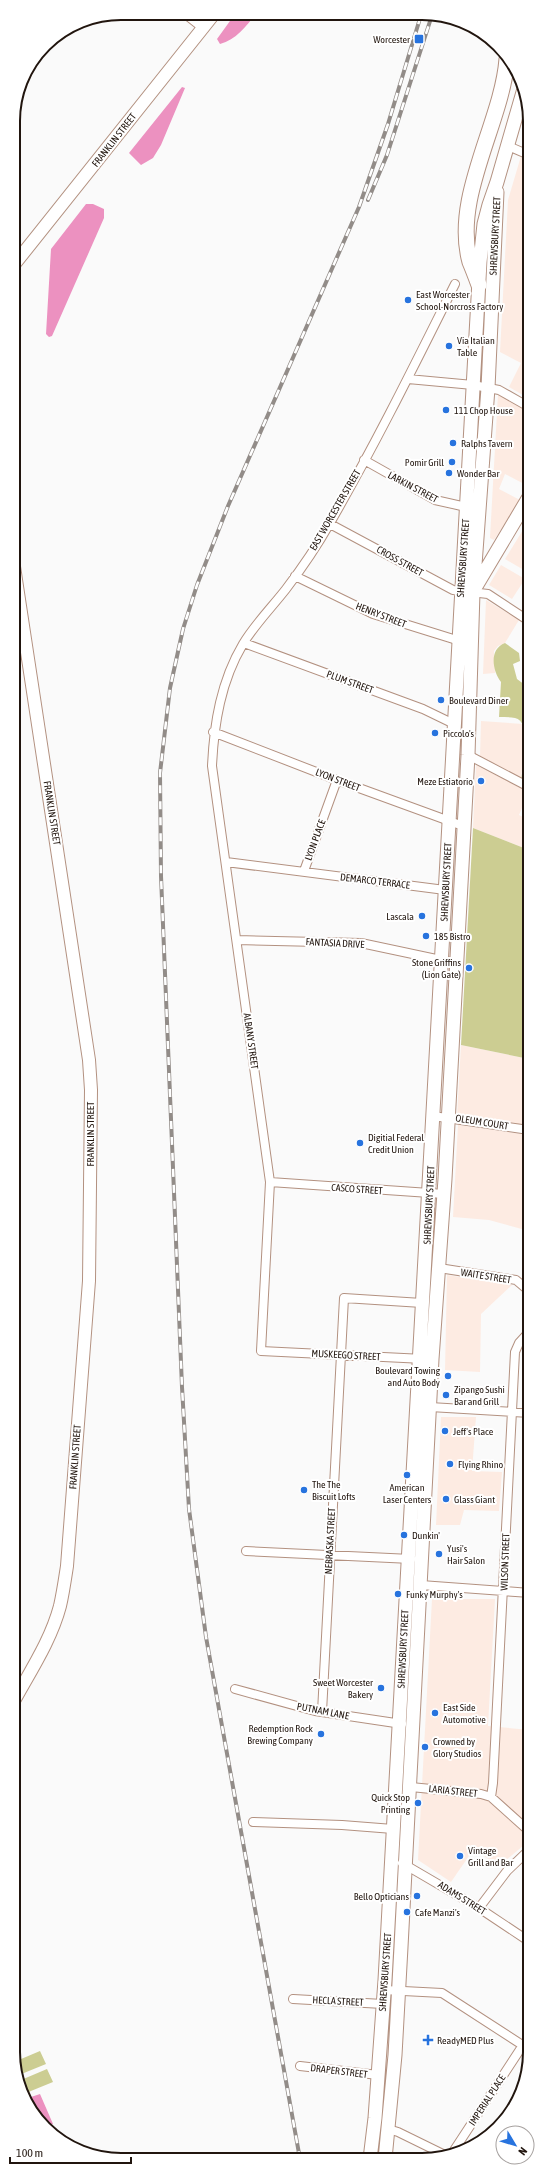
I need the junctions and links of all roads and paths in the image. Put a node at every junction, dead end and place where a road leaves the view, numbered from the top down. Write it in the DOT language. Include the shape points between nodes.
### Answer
graph roads {
  1 [pos="193,20"];
  2 [pos="209,20"];
  3 [pos="203,28"];
  4 [pos="506,65"];
  5 [pos="521,100"];
  6 [pos="508,146"];
  7 [pos="523,152"];
  8 [pos="497,182"];
  9 [pos="20,257"];
  10 [pos="455,284"];
  11 [pos="479,285"];
  12 [pos="408,378"];
  13 [pos="473,385"];
  14 [pos="488,388"];
  15 [pos="523,404"];
  16 [pos="364,460"];
  17 [pos="466,507"];
  18 [pos="523,507"];
  19 [pos="330,524"];
  20 [pos="478,541"];
  21 [pos="497,550"];
  22 [pos="295,576"];
  23 [pos="467,592"];
  24 [pos="20,606"];
  25 [pos="523,617"];
  26 [pos="458,641"];
  27 [pos="244,642"];
  28 [pos="472,643"];
  29 [pos="454,724"];
  30 [pos="214,732"];
  31 [pos="468,755"];
  32 [pos="337,780"];
  33 [pos="523,784"];
  34 [pos="449,822"];
  35 [pos="463,826"];
  36 [pos="226,862"];
  37 [pos="304,871"];
  38 [pos="446,890"];
  39 [pos="237,940"];
  40 [pos="442,960"];
  41 [pos="456,963"];
  42 [pos="433,1116"];
  43 [pos="448,1117"];
  44 [pos="523,1129"];
  45 [pos="270,1182"];
  46 [pos="430,1194"];
  47 [pos="444,1194"];
  48 [pos="439,1268"];
  49 [pos="523,1286"];
  50 [pos="422,1303"];
  51 [pos="523,1339"];
  52 [pos="260,1351"];
  53 [pos="340,1355"];
  54 [pos="418,1359"];
  55 [pos="432,1359"];
  56 [pos="430,1407"];
  57 [pos="511,1412"];
  58 [pos="523,1413"];
  59 [pos="246,1551"];
  60 [pos="329,1555"];
  61 [pos="408,1559"];
  62 [pos="421,1560"];
  63 [pos="421,1585"];
  64 [pos="504,1592"];
  65 [pos="523,1593"];
  66 [pos="20,1688"];
  67 [pos="234,1689"];
  68 [pos="322,1712"];
  69 [pos="399,1724"];
  70 [pos="413,1726"];
  71 [pos="411,1787"];
  72 [pos="491,1797"];
  73 [pos="253,1822"];
  74 [pos="523,1826"];
  75 [pos="393,1829"];
  76 [pos="523,1856"];
  77 [pos="392,1862"];
  78 [pos="405,1863"];
  79 [pos="480,1908"];
  80 [pos="523,1937"];
  81 [pos="384,1990"];
  82 [pos="399,1991"];
  83 [pos="293,1999"];
  84 [pos="383,2004"];
  85 [pos="523,2046"];
  86 [pos="523,2052"];
  87 [pos="300,2066"];
  88 [pos="378,2076"];
  89 [pos="388,2130"];
  90 [pos="456,2147"];
  91 [pos="438,2152"];
  92 [pos="371,2153"];
  93 [pos="386,2153"];
  1 -- 3 [label="street"];
  2 -- 3 [label="main road, FRANKLIN STREET"];
  3 -- 9 [label="main road, FRANKLIN STREET"];
  4 -- 11 [label="highway" via="504,85 477,171 468,213 470,261"];
  5 -- 6 [label="main road, SHREWSBURY STREET"];
  6 -- 7 [label="street"];
  6 -- 8 [label="main road, SHREWSBURY STREET"];
  8 -- 11 [label="main road, SHREWSBURY STREET" via="484,224"];
  8 -- 14 [label="main road, SHREWSBURY STREET"];
  10 -- 12 [label="street, EAST WORCESTER STREET"];
  11 -- 13 [label="main road, SHREWSBURY STREET"];
  12 -- 13 [label="street"];
  12 -- 16 [label="street, EAST WORCESTER STREET"];
  13 -- 14 [label="street"];
  13 -- 17 [label="main road, SHREWSBURY STREET"];
  14 -- 15 [label="street" via="499,390"];
  14 -- 20 [label="main road, SHREWSBURY STREET"];
  16 -- 17 [label="street, LARKIN STREET" via="435,500"];
  16 -- 19 [label="street, EAST WORCESTER STREET"];
  17 -- 23 [label="main road, SHREWSBURY STREET"];
  18 -- 21 [label="main road"];
  19 -- 22 [label="street, EAST WORCESTER STREET"];
  19 -- 23 [label="street, CROSS STREET" via="446,587"];
  20 -- 21 [label="main road"];
  20 -- 23 [label="main road, SHREWSBURY STREET"];
  21 -- 23 [label="main road"];
  22 -- 26 [label="street, HENRY STREET" via="373,614"];
  22 -- 27 [label="street, EAST WORCESTER STREET"];
  23 -- 25 [label="street, CROSS STREET" via="488,594"];
  23 -- 26 [label="main road, SHREWSBURY STREET" via="460,609"];
  23 -- 28 [label="main road, SHREWSBURY STREET"];
  24 -- 66 [label="main road, FRANKLIN STREET" via="88,1052 90,1085 89,1281 66,1566 61,1602 54,1622 41,1652"];
  26 -- 28 [label="street, HENRY STREET"];
  26 -- 29 [label="main road, SHREWSBURY STREET"];
  27 -- 29 [label="street, PLUM STREET" via="423,709"];
  27 -- 30 [label="street, EAST WORCESTER STREET" via="221,697"];
  28 -- 31 [label="main road, SHREWSBURY STREET"];
  29 -- 34 [label="main road, SHREWSBURY STREET"];
  30 -- 32 [label="street, LYON STREET"];
  30 -- 36 [label="street, ALBANY STREET" via="212,766"];
  31 -- 33 [label="street"];
  31 -- 35 [label="main road, SHREWSBURY STREET"];
  32 -- 34 [label="street, LYON STREET"];
  32 -- 37 [label="street, LYON PLACE"];
  34 -- 35 [label="street, LYON STREET"];
  34 -- 38 [label="main road, SHREWSBURY STREET"];
  35 -- 41 [label="main road, SHREWSBURY STREET"];
  36 -- 37 [label="street, LYON PLACE"];
  36 -- 39 [label="street, ALBANY STREET"];
  37 -- 38 [label="street, DEMARCO TERRACE"];
  38 -- 40 [label="main road, SHREWSBURY STREET"];
  39 -- 40 [label="street, FANTASIA DRIVE" via="361,943"];
  39 -- 45 [label="street, ALBANY STREET"];
  40 -- 41 [label="street, FANTASIA DRIVE"];
  40 -- 42 [label="main road, SHREWSBURY STREET"];
  41 -- 43 [label="main road, SHREWSBURY STREET"];
  42 -- 43 [label="street, OLEUM COURT"];
  42 -- 46 [label="main road, SHREWSBURY STREET"];
  43 -- 44 [label="street, OLEUM COURT"];
  43 -- 47 [label="main road, SHREWSBURY STREET"];
  45 -- 46 [label="street, CASCO STREET"];
  45 -- 52 [label="street, ALBANY STREET"];
  46 -- 47 [label="street, CASCO STREET"];
  46 -- 50 [label="main road, SHREWSBURY STREET"];
  47 -- 48 [label="main road, SHREWSBURY STREET"];
  48 -- 49 [label="street, WAITE STREET" via="516,1280"];
  48 -- 55 [label="main road, SHREWSBURY STREET"];
  50 -- 53 [label="street, NEBRASKA STREET" via="344,1298"];
  50 -- 54 [label="main road, SHREWSBURY STREET"];
  51 -- 57 [label="street, WILSON STREET" via="515,1352"];
  52 -- 53 [label="street, MUSKEEGO STREET"];
  53 -- 54 [label="street, MUSKEEGO STREET"];
  53 -- 60 [label="street, NEBRASKA STREET"];
  54 -- 55 [label="street, MUSKEEGO STREET"];
  54 -- 61 [label="main road, SHREWSBURY STREET"];
  55 -- 56 [label="main road, SHREWSBURY STREET"];
  56 -- 57 [label="street"];
  56 -- 62 [label="main road, SHREWSBURY STREET"];
  57 -- 58 [label="street"];
  57 -- 64 [label="street, WILSON STREET"];
  59 -- 60 [label="street"];
  60 -- 61 [label="street"];
  60 -- 68 [label="street, NEBRASKA STREET"];
  61 -- 62 [label="street"];
  61 -- 69 [label="main road, SHREWSBURY STREET"];
  62 -- 63 [label="main road, SHREWSBURY STREET"];
  63 -- 64 [label="street"];
  63 -- 70 [label="main road, SHREWSBURY STREET"];
  64 -- 65 [label="street"];
  64 -- 72 [label="street, WILSON STREET"];
  67 -- 68 [label="street, PUTNAM LANE"];
  68 -- 69 [label="street, PUTNAM LANE"];
  69 -- 70 [label="street, PUTNAM LANE"];
  69 -- 75 [label="main road, SHREWSBURY STREET"];
  70 -- 71 [label="main road, SHREWSBURY STREET"];
  71 -- 72 [label="street, LARIA STREET"];
  71 -- 78 [label="main road, SHREWSBURY STREET"];
  72 -- 74 [label="street, LARIA STREET"];
  73 -- 75 [label="street"];
  75 -- 77 [label="main road, SHREWSBURY STREET"];
  76 -- 79 [label="street" via="507,1871"];
  77 -- 78 [label="street, ADAMS STREET"];
  77 -- 81 [label="main road, SHREWSBURY STREET"];
  78 -- 79 [label="street, ADAMS STREET"];
  78 -- 82 [label="main road, SHREWSBURY STREET"];
  79 -- 80 [label="street, ADAMS STREET"];
  81 -- 82 [label="street"];
  81 -- 84 [label="main road, SHREWSBURY STREET"];
  82 -- 85 [label="street" via="442,1993"];
  82 -- 89 [label="main road, SHREWSBURY STREET"];
  83 -- 84 [label="street, HECLA STREET"];
  84 -- 88 [label="main road, SHREWSBURY STREET"];
  86 -- 90 [label="street, IMPERIAL PLACE"];
  87 -- 88 [label="street, DRAPER STREET"];
  88 -- 92 [label="main road, SHREWSBURY STREET"];
  89 -- 91 [label="street" via="398,2132"];
  89 -- 93 [label="main road, SHREWSBURY STREET"];
}
